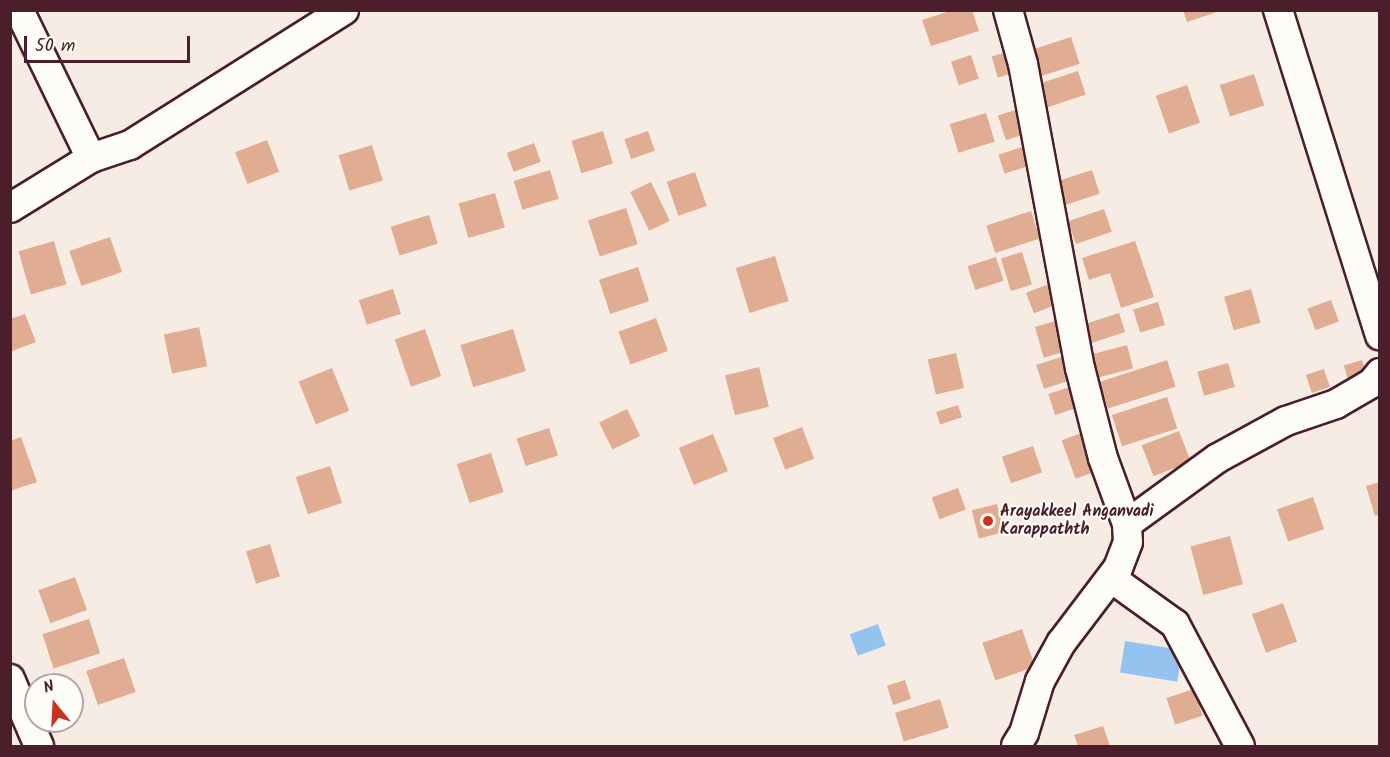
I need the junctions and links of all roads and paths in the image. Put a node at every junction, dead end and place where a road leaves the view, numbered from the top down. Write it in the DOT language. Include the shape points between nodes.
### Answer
graph roads {
  1 [pos="20,10"];
  2 [pos="344,10"];
  3 [pos="1008,10"];
  4 [pos="1278,10"];
  5 [pos="91,158"];
  6 [pos="10,208"];
  7 [pos="1380,335"];
  8 [pos="1380,373"];
  9 [pos="1127,524"];
  10 [pos="1111,578"];
  11 [pos="10,679"];
  12 [pos="39,747"];
  13 [pos="1016,747"];
  14 [pos="1240,747"];
  1 -- 5 [label="street"];
  2 -- 5 [label="street" via="130,146"];
  3 -- 9 [label="street" via="1023,64 1080,368 1103,458"];
  4 -- 7 [label="street"];
  5 -- 6 [label="street"];
  8 -- 9 [label="street" via="1372,383 1336,404 1287,421 1218,458"];
  9 -- 10 [label="street" via="1128,542"];
  10 -- 13 [label="street" via="1056,652 1040,681"];
  10 -- 14 [label="street" via="1176,624"];
  11 -- 12 [label="street"];
}
